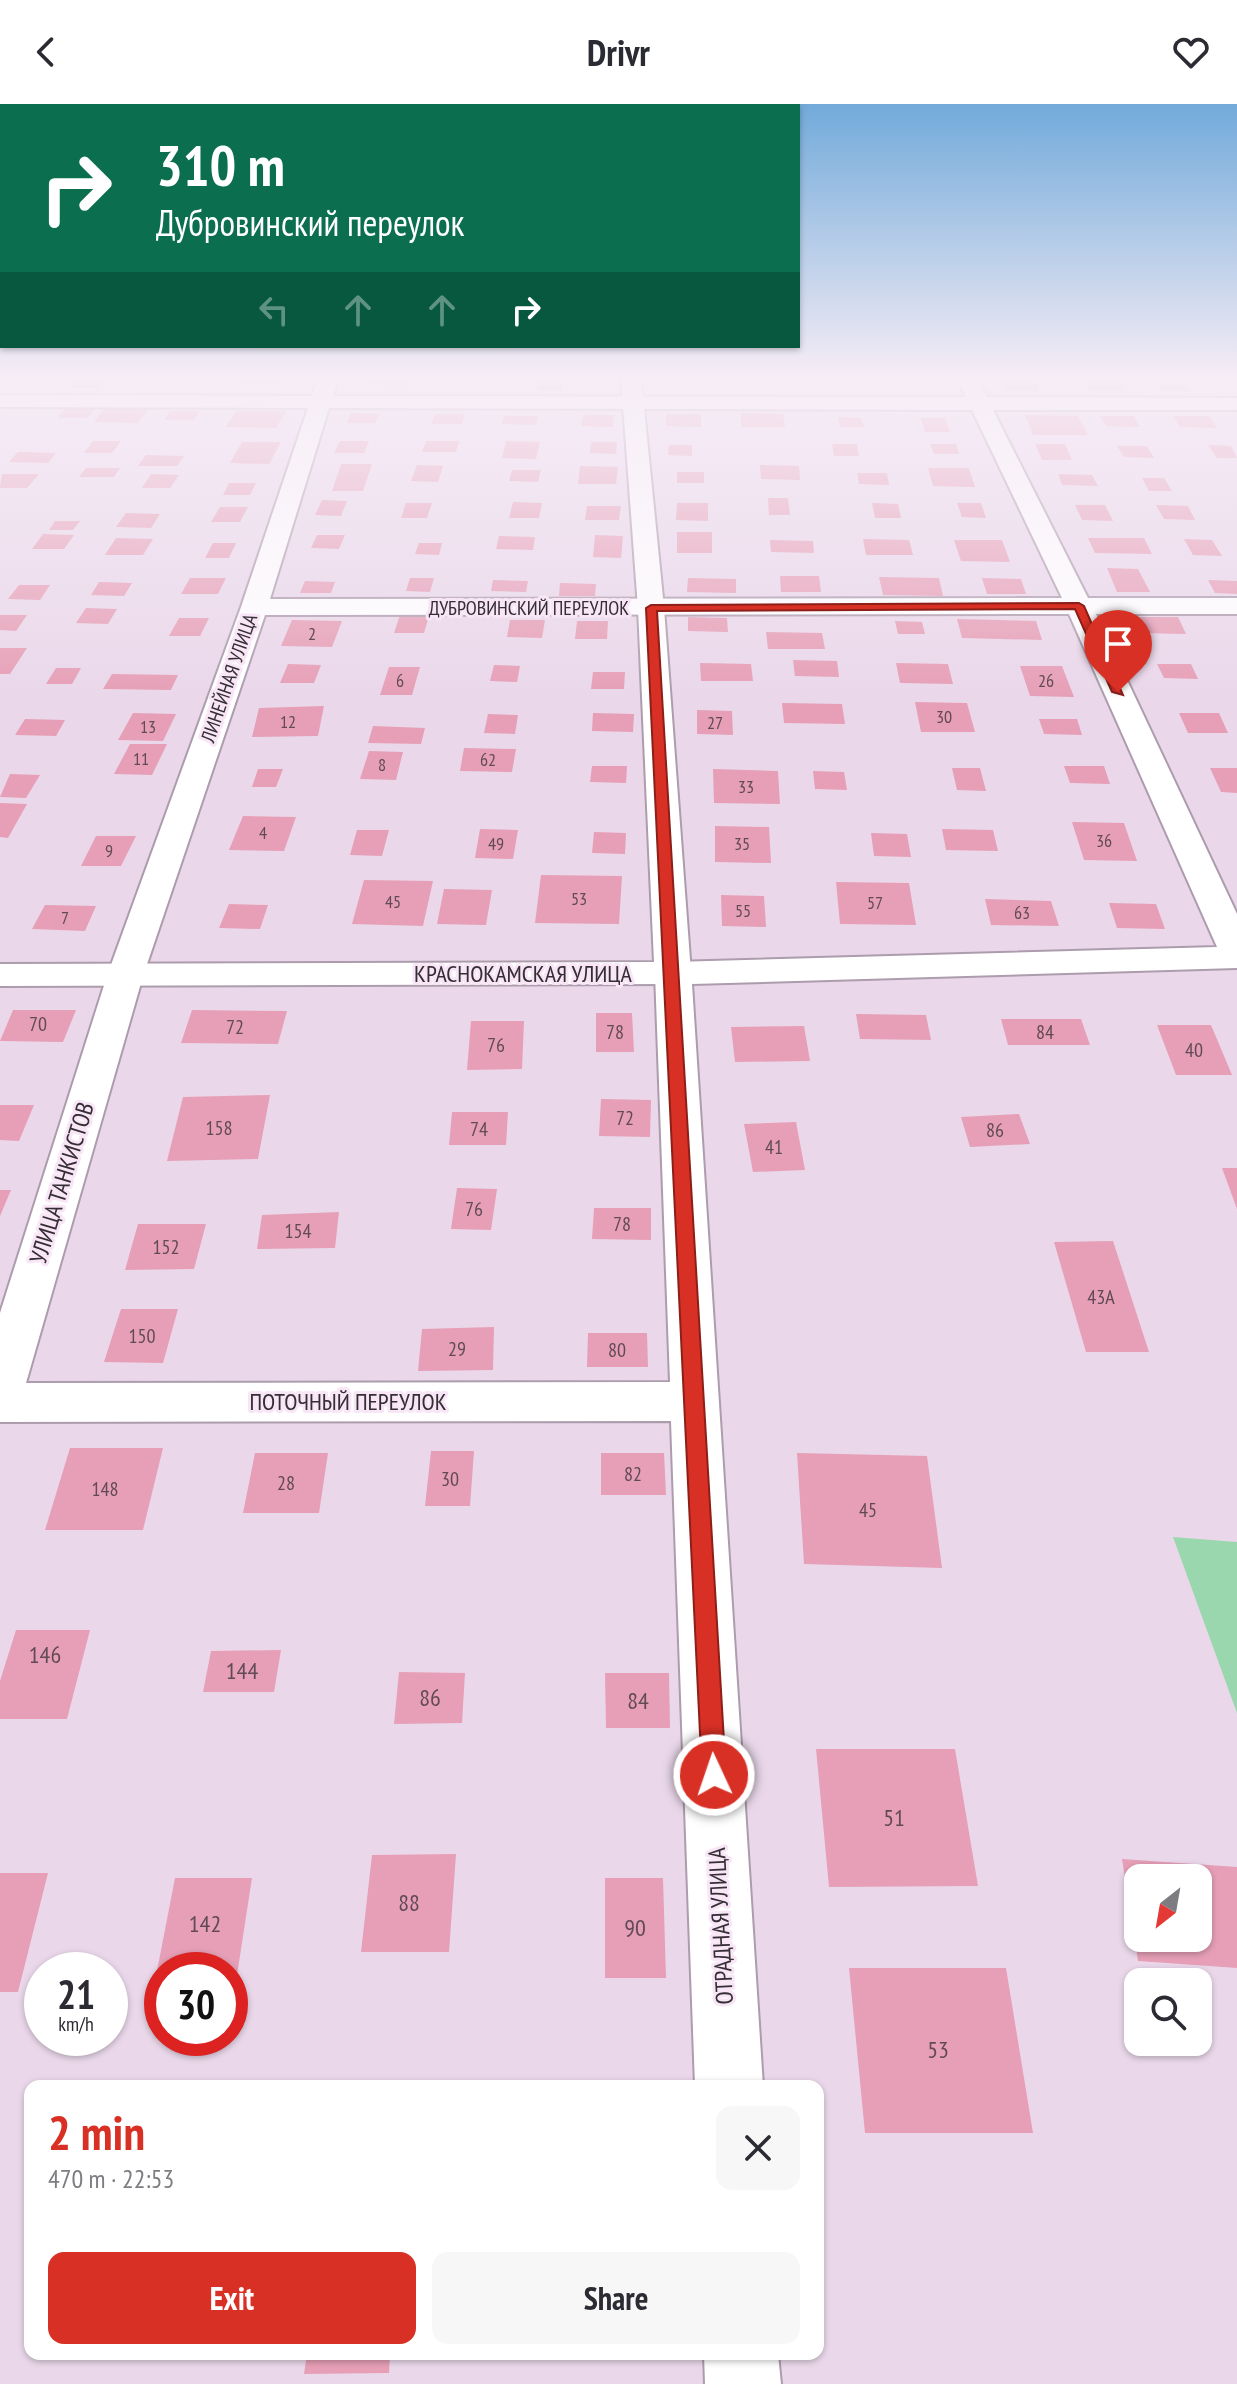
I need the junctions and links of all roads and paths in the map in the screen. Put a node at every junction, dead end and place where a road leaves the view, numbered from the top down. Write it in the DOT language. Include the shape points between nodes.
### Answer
graph roads {
  1 [pos="293,484"];
  2 [pos="641,484"];
  3 [pos="1019,484"];
  4 [pos="1079,606"];
  5 [pos="1237,606"];
  6 [pos="254,607"];
  7 [pos="651,608"];
  8 [pos="1237,955"];
  9 [pos="673,973"];
  10 [pos="0,975"];
  11 [pos="125,976"];
  12 [pos="0,1389"];
  13 [pos="696,1401"];
  14 [pos="0,1403"];
  15 [pos="729,2080"];
  16 [pos="741,2360"];
  17 [pos="743,2384"];
  1 -- 6 [label="street, ЛИНЕЙНАЯ УЛИЦА"];
  2 -- 7 [label="street, ОТРАДНАЯ УЛИЦА"];
  3 -- 4 [label="street"];
  4 -- 5 [label="street, ДУБРОВИНСКИЙ ПЕРЕУЛОК"];
  4 -- 7 [label="street, ДУБРОВИНСКИЙ ПЕРЕУЛОК"];
  4 -- 8 [label="street"];
  6 -- 7 [label="street, ДУБРОВИНСКИЙ ПЕРЕУЛОК"];
  6 -- 11 [label="street, ЛИНЕЙНАЯ УЛИЦА"];
  7 -- 9 [label="street, ОТРАДНАЯ УЛИЦА"];
  8 -- 9 [label="street, КРАСНОКАМСКАЯ УЛИЦА"];
  9 -- 11 [label="street, КРАСНОКАМСКАЯ УЛИЦА"];
  9 -- 13 [label="street, ОТРАДНАЯ УЛИЦА"];
  10 -- 11 [label="street, КРАСНОКАМСКАЯ УЛИЦА"];
  11 -- 12 [label="street, УЛИЦА ТАНКИСТОВ"];
  13 -- 14 [label="street, ПОТОЧНЫЙ ПЕРЕУЛОК"];
  13 -- 15 [label="street, ОТРАДНАЯ УЛИЦА"];
  16 -- 17 [label="street"];
}
